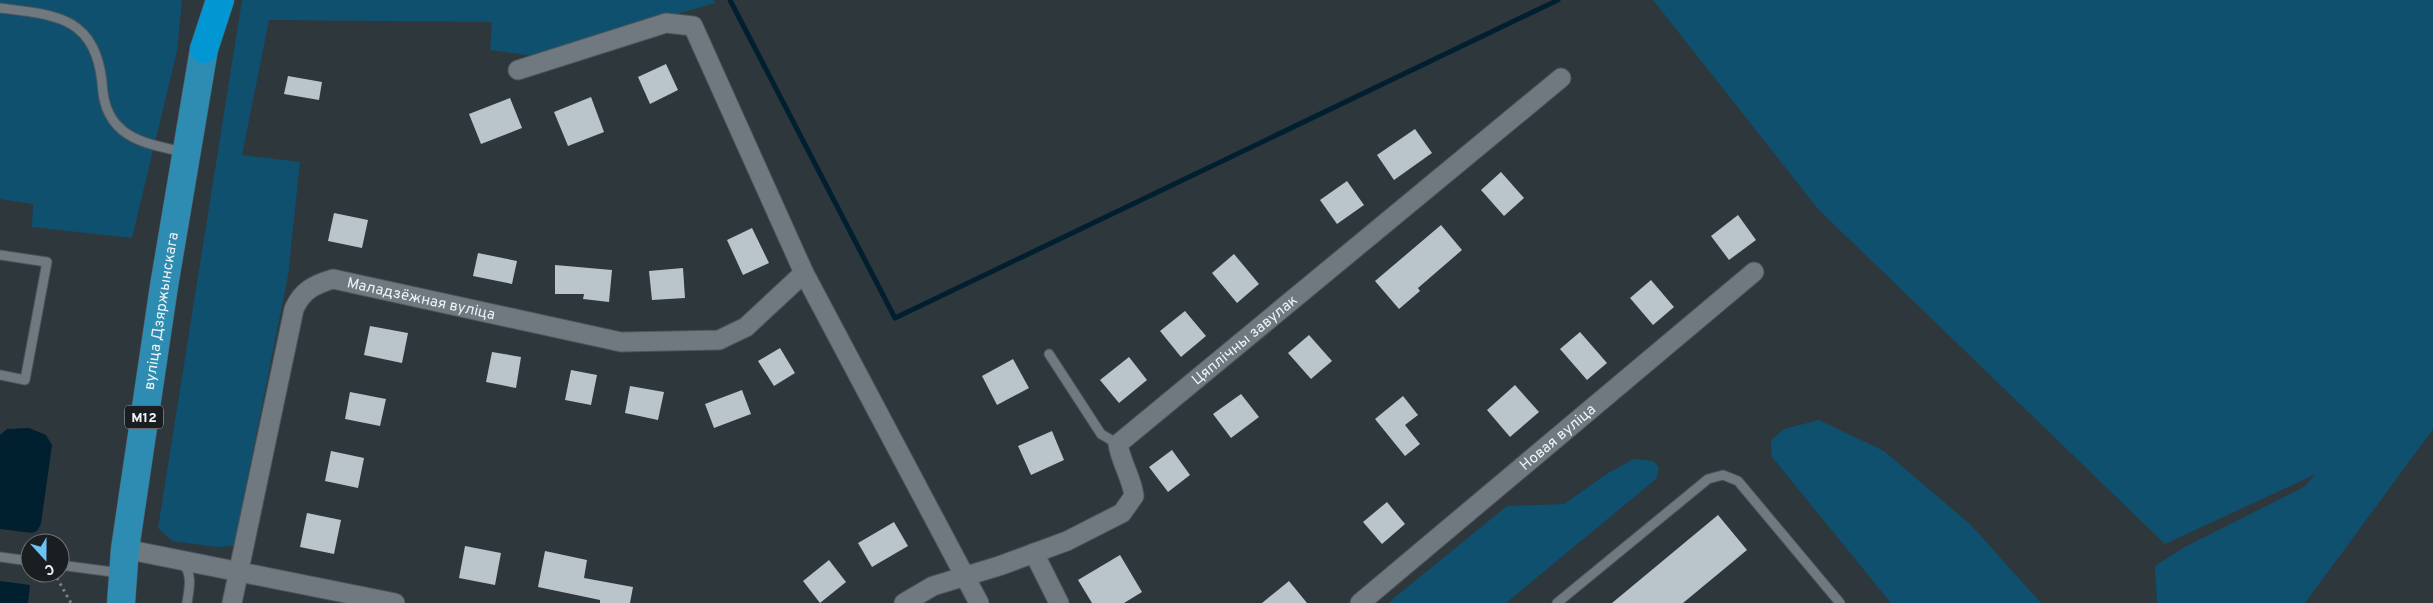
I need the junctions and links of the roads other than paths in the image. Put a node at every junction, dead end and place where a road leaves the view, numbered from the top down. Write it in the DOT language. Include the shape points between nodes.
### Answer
graph roads {
  1 [pos="204,0"];
  2 [pos="212,0"];
  3 [pos="220,0"];
  4 [pos="0,8"];
  5 [pos="204,49"];
  6 [pos="518,70"];
  7 [pos="1561,78"];
  8 [pos="186,152"];
  9 [pos="0,255"];
  10 [pos="1754,272"];
  11 [pos="804,273"];
  12 [pos="1049,354"];
  13 [pos="0,375"];
  14 [pos="1118,444"];
  15 [pos="1034,553"];
  16 [pos="0,557"];
  17 [pos="178,559"];
  18 [pos="20,560"];
  19 [pos="124,561"];
  20 [pos="70,564"];
  21 [pos="238,571"];
  22 [pos="964,575"];
  23 [pos="121,603"];
  24 [pos="187,603"];
  25 [pos="232,603"];
  26 [pos="395,603"];
  27 [pos="904,603"];
  28 [pos="979,603"];
  29 [pos="1059,603"];
  30 [pos="1360,603"];
  31 [pos="1557,603"];
  32 [pos="1840,603"];
  1 -- 5 [label="highway, М12"];
  2 -- 5 [label="highway, М12"];
  3 -- 5 [label="highway, М12"];
  4 -- 8 [label="lane" via="54,15 78,29 93,46 100,65 103,100 109,116 138,140"];
  5 -- 8 [label="main road, вуліца Дзяржынскага / М12"];
  6 -- 11 [label="street" via="666,22 693,26"];
  7 -- 14 [label="street, Цяплічны завулак"];
  8 -- 19 [label="main road, вуліца Дзяржынскага / М12"];
  9 -- 13 [label="lane" via="47,262 25,380"];
  10 -- 30 [label="street, Новая вуліца"];
  11 -- 21 [label="street, Маладзёжная вуліца" via="746,327 719,340 621,342 332,279 308,288 294,309"];
  11 -- 22 [label="street"];
  12 -- 14 [label="lane" via="1101,434"];
  14 -- 15 [label="street" via="1120,459 1133,487 1134,496 1130,504 1122,513 1067,541"];
  15 -- 22 [label="street"];
  15 -- 29 [label="street"];
  16 -- 18 [label="lane"];
  17 -- 19 [label="street"];
  17 -- 21 [label="street"];
  17 -- 24 [label="lane" via="188,571"];
  19 -- 20 [label="lane"];
  19 -- 23 [label="main road, вуліца Дзяржынскага / М12"];
  21 -- 25 [label="street, Маладзёжная вуліца"];
  21 -- 26 [label="street"];
  22 -- 27 [label="street" via="933,586"];
  22 -- 28 [label="street"];
  31 -- 32 [label="lane" via="1708,479 1723,475 1738,481"];
}
